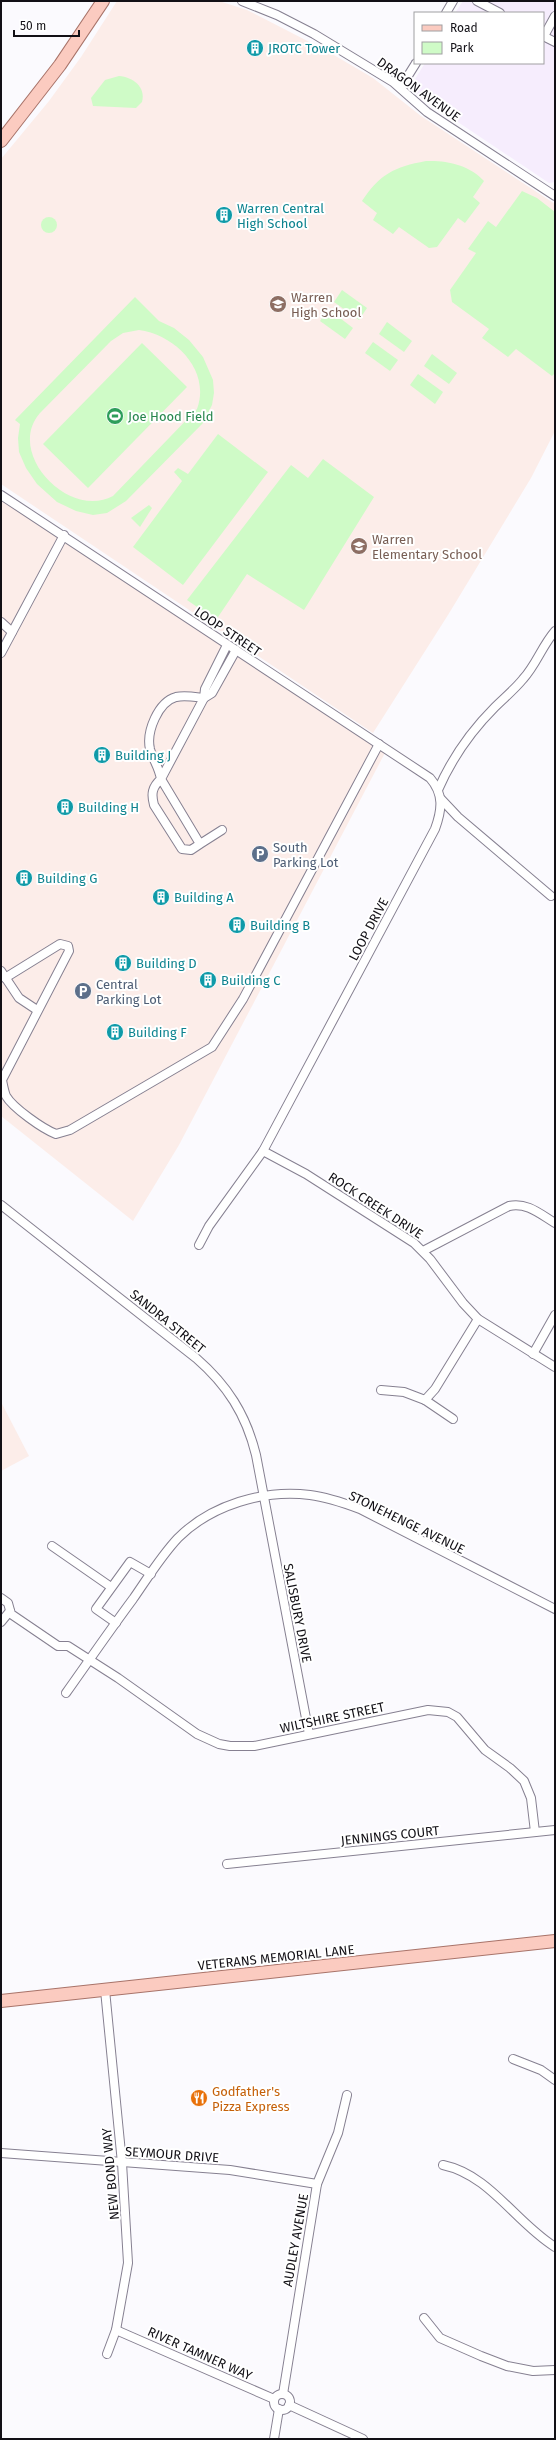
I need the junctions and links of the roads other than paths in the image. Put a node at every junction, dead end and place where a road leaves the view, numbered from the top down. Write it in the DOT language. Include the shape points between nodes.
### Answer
graph roads {
  1 [pos="103,1"];
  2 [pos="242,1"];
  3 [pos="453,1"];
  4 [pos="477,1"];
  5 [pos="447,12"];
  6 [pos="498,12"];
  7 [pos="555,16"];
  8 [pos="544,36"];
  9 [pos="555,42"];
  10 [pos="415,64"];
  11 [pos="401,87"];
  12 [pos="1,140"];
  13 [pos="555,196"];
  14 [pos="1,495"];
  15 [pos="64,535"];
  16 [pos="1,622"];
  17 [pos="555,631"];
  18 [pos="12,632"];
  19 [pos="227,644"];
  20 [pos="236,650"];
  21 [pos="1,653"];
  22 [pos="204,698"];
  23 [pos="379,744"];
  24 [pos="156,761"];
  25 [pos="170,761"];
  26 [pos="160,779"];
  27 [pos="439,794"];
  28 [pos="222,830"];
  29 [pos="200,844"];
  30 [pos="551,896"];
  31 [pos="3,975"];
  32 [pos="37,1010"];
  33 [pos="263,1151"];
  34 [pos="1,1205"];
  35 [pos="555,1223"];
  36 [pos="199,1245"];
  37 [pos="423,1251"];
  38 [pos="555,1316"];
  39 [pos="478,1319"];
  40 [pos="533,1354"];
  41 [pos="555,1367"];
  42 [pos="381,1390"];
  43 [pos="425,1400"];
  44 [pos="453,1418"];
  45 [pos="263,1496"];
  46 [pos="52,1546"];
  47 [pos="151,1574"];
  48 [pos="111,1587"];
  49 [pos="1,1598"];
  50 [pos="555,1609"];
  51 [pos="10,1611"];
  52 [pos="1,1622"];
  53 [pos="116,1623"];
  54 [pos="89,1660"];
  55 [pos="66,1694"];
  56 [pos="309,1734"];
  57 [pos="555,1830"];
  58 [pos="535,1832"];
  59 [pos="227,1864"];
  60 [pos="555,1941"];
  61 [pos="105,1990"];
  62 [pos="1,2001"];
  63 [pos="513,2059"];
  64 [pos="555,2080"];
  65 [pos="347,2095"];
  66 [pos="1,2153"];
  67 [pos="122,2163"];
  68 [pos="443,2165"];
  69 [pos="317,2184"];
  70 [pos="555,2247"];
  71 [pos="424,2318"];
  72 [pos="116,2330"];
  73 [pos="107,2354"];
  74 [pos="555,2370"];
  75 [pos="283,2394"];
  76 [pos="274,2399"];
  77 [pos="289,2405"];
  78 [pos="279,2409"];
  79 [pos="274,2439"];
  80 [pos="363,2439"];
  1 -- 12 [label="main road" via="60,65"];
  2 -- 11 [label="street, DRAGON AVENUE" via="314,34"];
  3 -- 5 [label="street"];
  4 -- 6 [label="street"];
  7 -- 8 [label="street"];
  8 -- 9 [label="street"];
  10 -- 11 [label="street"];
  11 -- 13 [label="street, DRAGON AVENUE" via="413,102 427,112"];
  14 -- 15 [label="street, LOOP STREET"];
  15 -- 18 [label="street"];
  15 -- 19 [label="street, LOOP STREET"];
  16 -- 18 [label="street"];
  17 -- 27 [label="street, LOOP DRIVE" via="541,648 524,679 495,707 470,737 446,773"];
  18 -- 21 [label="street"];
  19 -- 20 [label="street, LOOP STREET"];
  19 -- 22 [label="street" via="205,689"];
  20 -- 22 [label="street" via="212,693"];
  20 -- 23 [label="street, LOOP STREET"];
  22 -- 24 [label="street" via="176,697 162,708 150,734 151,750"];
  22 -- 25 [label="street"];
  23 -- 27 [label="street, LOOP STREET" via="430,778"];
  23 -- 32 [label="street" via="243,999 212,1047 70,1130 56,1134 41,1126 12,1103 3,1086 5,1072"];
  24 -- 25 [label="street"];
  24 -- 26 [label="street" via="160,768"];
  25 -- 26 [label="street"];
  26 -- 29 [label="street"];
  26 -- 29 [label="street" via="152,791 152,798 178,844 186,851"];
  27 -- 30 [label="street, LOOP STREET" via="458,817"];
  27 -- 33 [label="street, LOOP DRIVE" via="441,813 435,828"];
  28 -- 29 [label="street"];
  31 -- 32 [label="street" via="20,998"];
  31 -- 32 [label="street" via="60,944 68,946 69,951"];
  33 -- 36 [label="street, LOOP DRIVE"];
  33 -- 37 [label="street, ROCK CREEK DRIVE" via="336,1193"];
  34 -- 45 [label="street, SANDRA STREET" via="218,1378 235,1400 247,1423"];
  35 -- 37 [label="street" via="529,1207 515,1205"];
  37 -- 39 [label="street, ROCK CREEK DRIVE"];
  38 -- 40 [label="street"];
  39 -- 40 [label="street, ROCK CREEK DRIVE"];
  39 -- 43 [label="street" via="435,1390"];
  40 -- 41 [label="street, ROCK CREEK DRIVE"];
  42 -- 43 [label="street" via="404,1392"];
  43 -- 44 [label="street"];
  45 -- 47 [label="street, STONEHENGE AVENUE" via="228,1506 198,1522 179,1537"];
  45 -- 50 [label="street, STONEHENGE AVENUE" via="310,1494 360,1509"];
  45 -- 56 [label="street, SALISBURY DRIVE"];
  46 -- 48 [label="street"];
  47 -- 48 [label="street" via="130,1562"];
  47 -- 53 [label="street, STONEHENGE AVENUE"];
  48 -- 53 [label="street" via="96,1609"];
  49 -- 51 [label="street, WILTSHIRE STREET" via="8,1603"];
  51 -- 52 [label="street"];
  51 -- 54 [label="street, WILTSHIRE STREET" via="58,1646 68,1646"];
  53 -- 54 [label="street, STONEHENGE AVENUE"];
  54 -- 55 [label="street, STONEHENGE AVENUE"];
  54 -- 56 [label="street, WILTSHIRE STREET" via="197,1734 219,1744 254,1746"];
  56 -- 58 [label="street, WILTSHIRE STREET" via="428,1710 448,1712 464,1724 484,1750 524,1781 531,1798"];
  57 -- 58 [label="street, JENNINGS COURT"];
  58 -- 59 [label="street, JENNINGS COURT"];
  60 -- 61 [label="main road, VETERANS MEMORIAL LANE"];
  61 -- 62 [label="main road, VETERANS MEMORIAL LANE"];
  61 -- 67 [label="street, NEW BOND WAY"];
  63 -- 64 [label="street" via="541,2070"];
  65 -- 69 [label="street, AUDLEY AVENUE" via="338,2133"];
  66 -- 67 [label="street, SEYMOUR DRIVE"];
  67 -- 69 [label="street, SEYMOUR DRIVE" via="230,2170"];
  67 -- 72 [label="street, NEW BOND WAY" via="128,2263"];
  68 -- 70 [label="street" via="464,2170 477,2179 530,2229"];
  69 -- 75 [label="street, AUDLEY AVENUE"];
  71 -- 74 [label="street" via="440,2338 487,2359 520,2369"];
  72 -- 73 [label="street, NEW BOND WAY"];
  72 -- 76 [label="street, RIVER TAMNER WAY"];
  75 -- 76 [label="street"];
  75 -- 77 [label="street" via="289,2398"];
  76 -- 78 [label="street" via="274,2404"];
  77 -- 78 [label="street" via="284,2410"];
  77 -- 80 [label="street"];
  78 -- 79 [label="street"];
}
